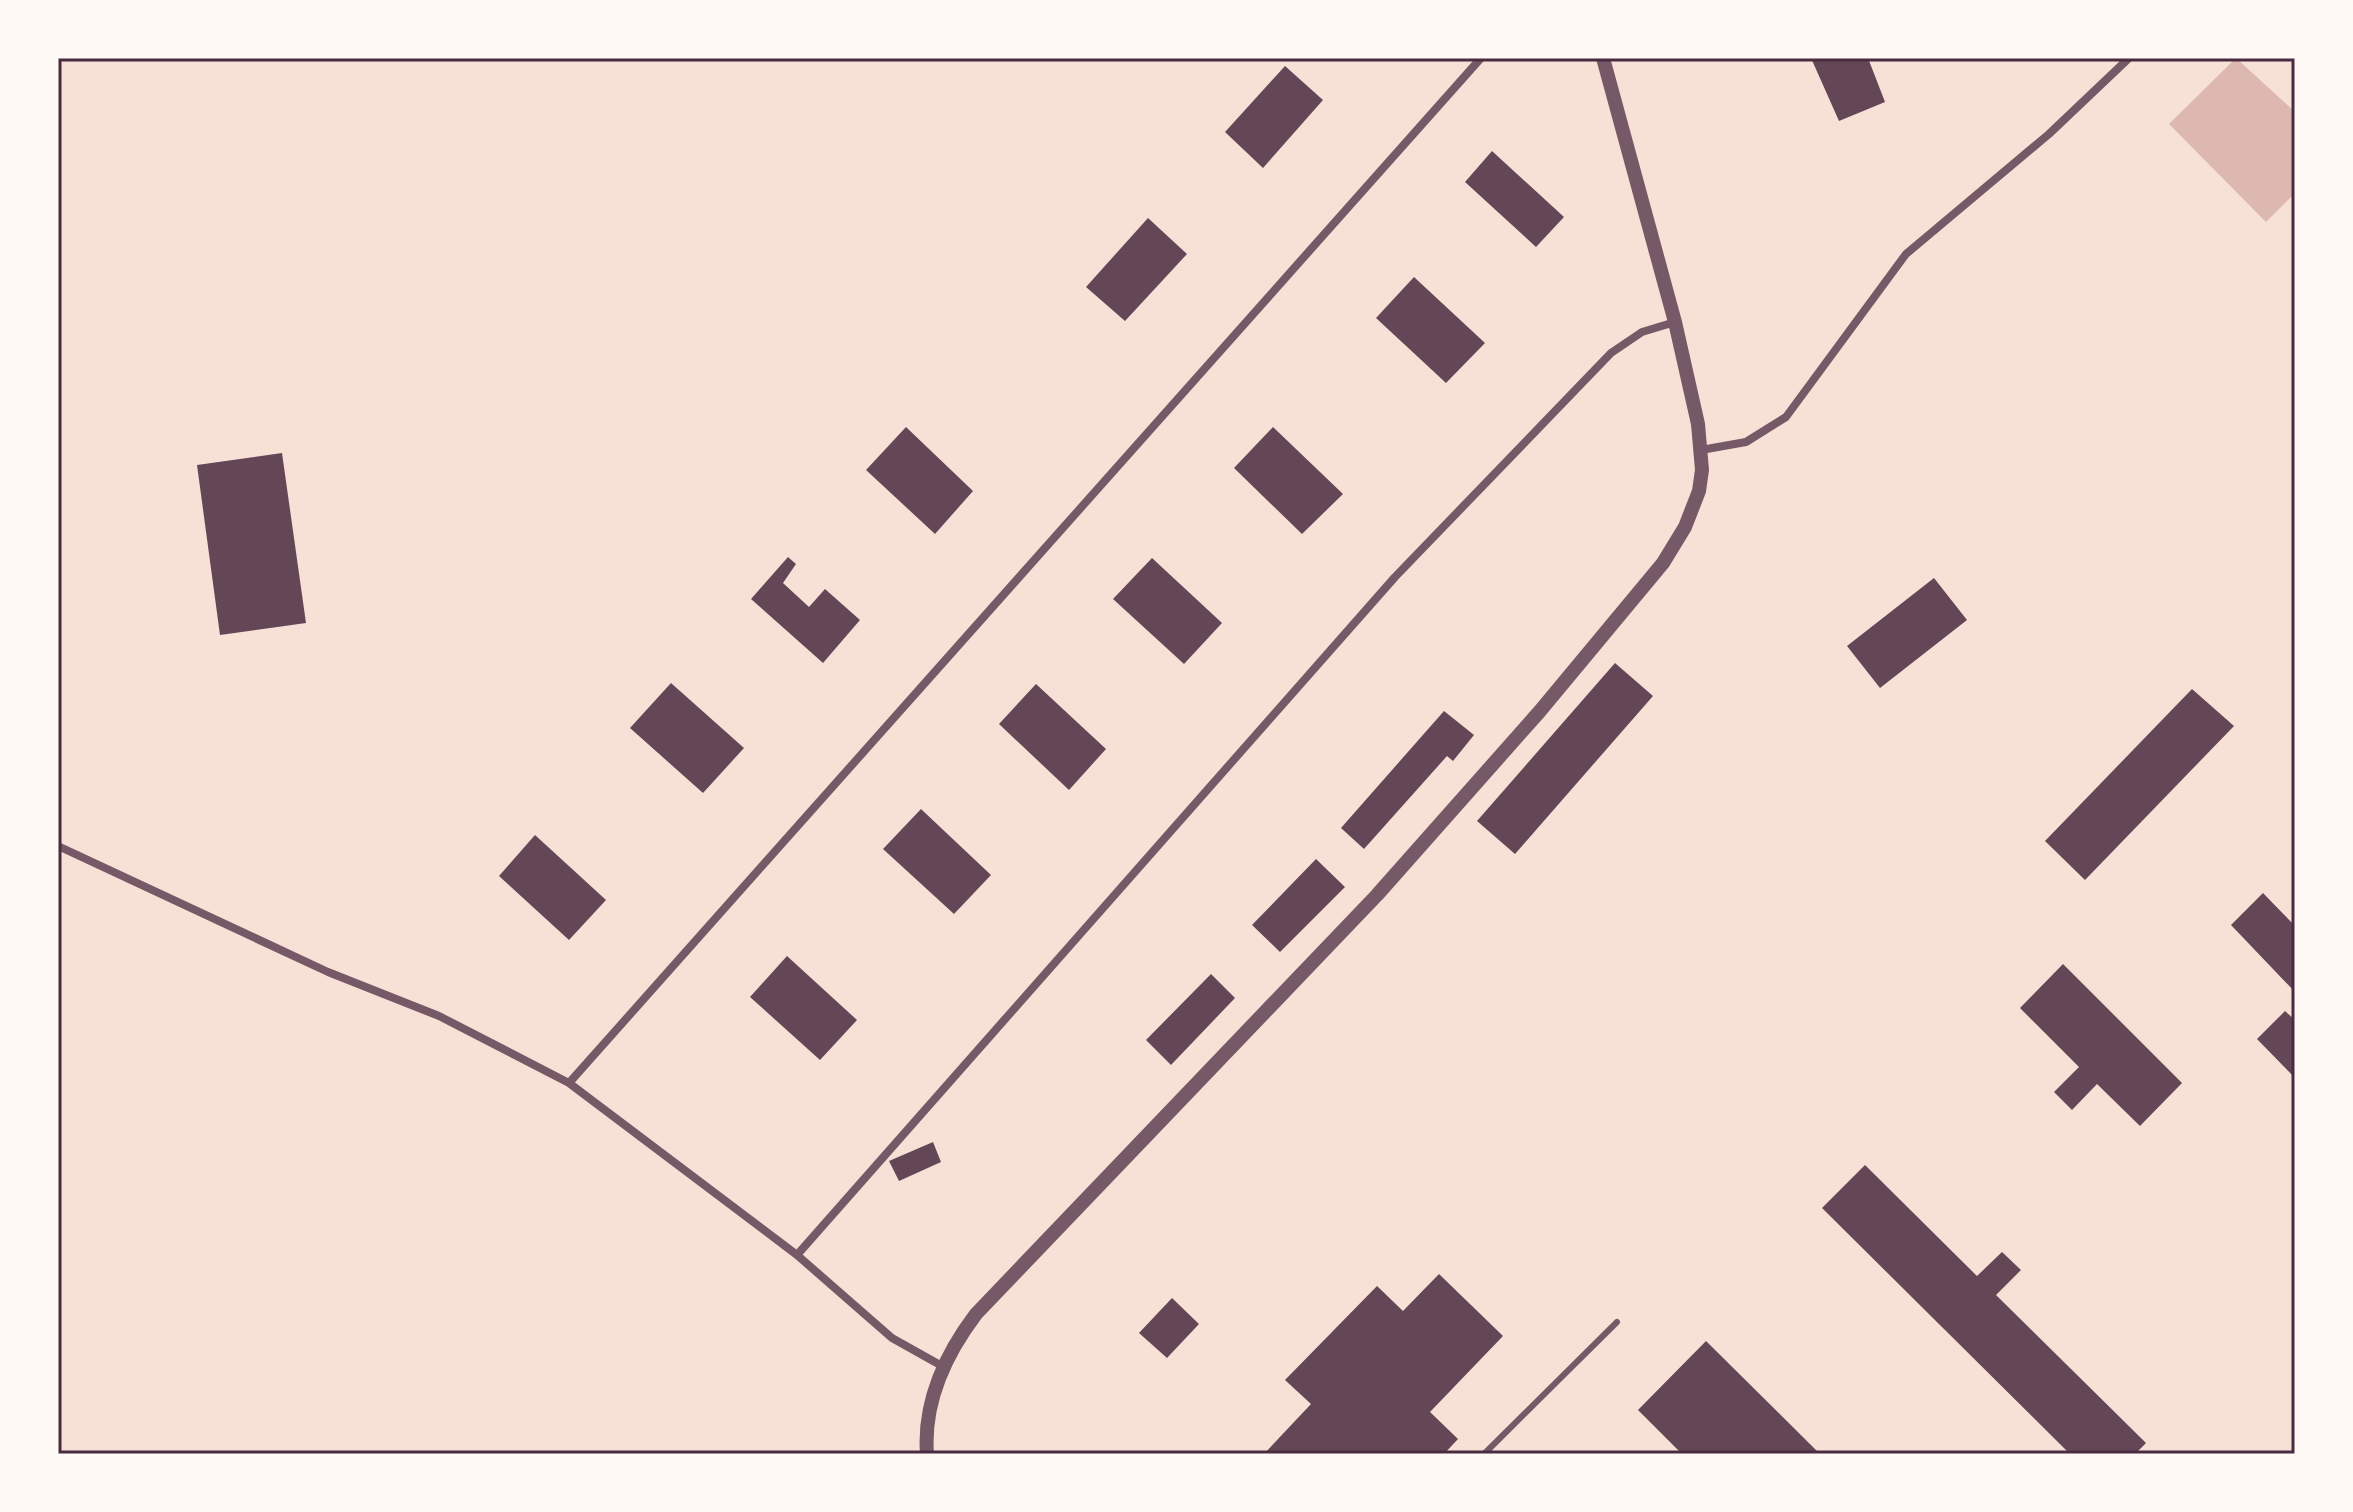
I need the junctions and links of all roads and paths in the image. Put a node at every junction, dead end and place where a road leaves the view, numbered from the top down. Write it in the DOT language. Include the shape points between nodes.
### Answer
graph roads {
  1 [pos="1481,58"];
  2 [pos="1603,58"];
  3 [pos="2129,58"];
  4 [pos="1675,322"];
  5 [pos="1701,450"];
  6 [pos="58,846"];
  7 [pos="569,1083"];
  8 [pos="797,1255"];
  9 [pos="1617,1322"];
  10 [pos="942,1366"];
  11 [pos="927,1454"];
  12 [pos="1484,1454"];
  1 -- 7 [label="street"];
  2 -- 4 [label="street"];
  3 -- 5 [label="street" via="2049,134 1906,254 1786,417 1746,442"];
  4 -- 5 [label="street"];
  4 -- 8 [label="street" via="1642,332 1611,353 1395,577"];
  5 -- 10 [label="street" via="1699,491 1663,563 1377,895 997,1288"];
  6 -- 7 [label="street" via="328,972 439,1016"];
  7 -- 8 [label="street"];
  8 -- 10 [label="street" via="892,1338"];
  9 -- 12 [label="lane"];
  10 -- 11 [label="street" via="928,1417"];
}
